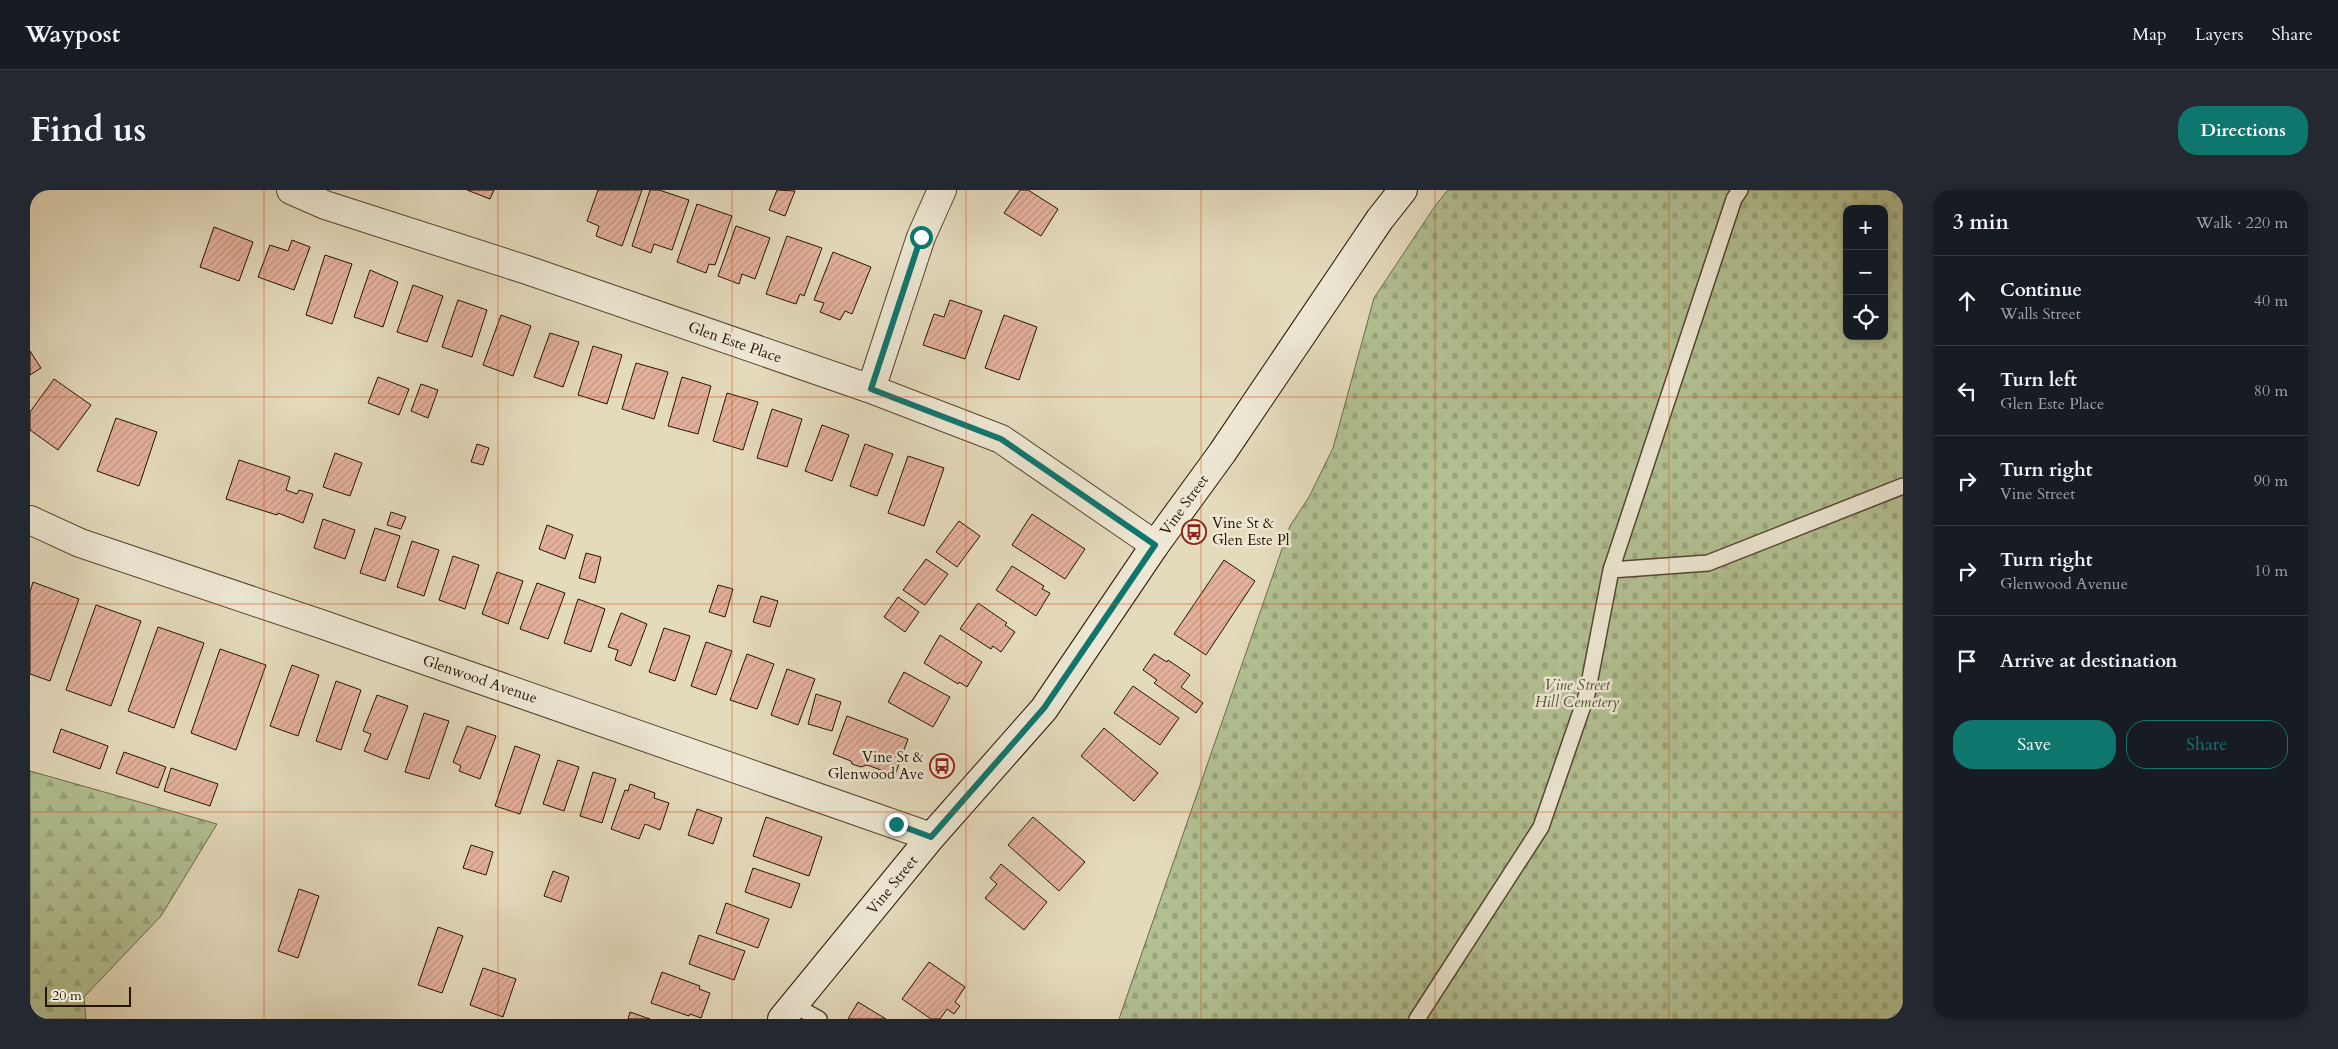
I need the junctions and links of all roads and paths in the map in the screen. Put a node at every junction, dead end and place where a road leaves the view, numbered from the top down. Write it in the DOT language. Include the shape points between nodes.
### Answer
graph roads {
  1 [pos="291,190"];
  2 [pos="942,190"];
  3 [pos="1403,190"];
  4 [pos="1740,190"];
  5 [pos="871,389"];
  6 [pos="1903,486"];
  7 [pos="30,520"];
  8 [pos="1155,545"];
  9 [pos="1611,570"];
  10 [pos="931,837"];
  11 [pos="788,1012"];
  12 [pos="819,1019"];
  13 [pos="1417,1019"];
  1 -- 5 [label="street, Glen Este Place" via="325,206 527,270"];
  2 -- 5 [label="street" via="921,237"];
  3 -- 8 [label="street, Vine Street"];
  4 -- 9 [label="lane" via="1734,199"];
  5 -- 8 [label="street, Glen Este Place" via="1001,439"];
  6 -- 9 [label="lane" via="1708,563"];
  7 -- 10 [label="street, Glenwood Avenue" via="80,543"];
  8 -- 10 [label="street, Vine Street" via="1044,708"];
  9 -- 13 [label="lane" via="1587,694 1541,827"];
  10 -- 11 [label="street, Vine Street"];
  11 -- 12 [label="lane"];
}
